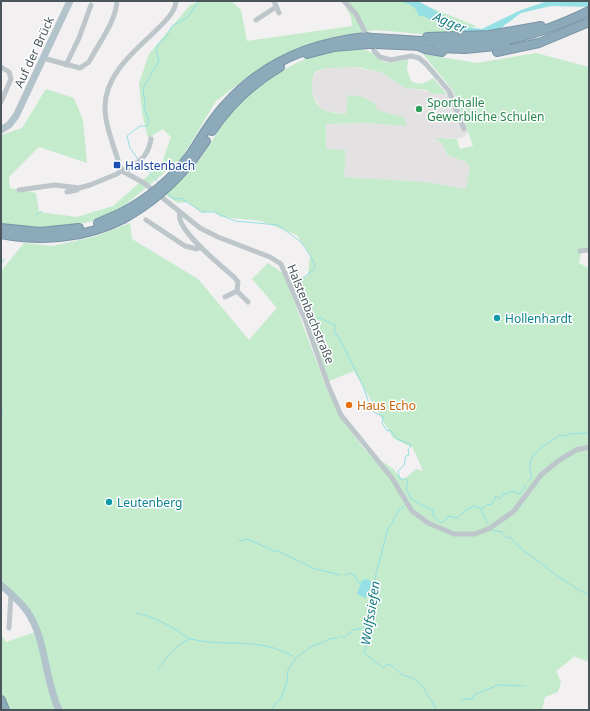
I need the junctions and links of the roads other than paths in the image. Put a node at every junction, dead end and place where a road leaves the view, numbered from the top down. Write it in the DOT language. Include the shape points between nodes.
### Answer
graph roads {
  1 [pos="70,1"];
  2 [pos="117,1"];
  3 [pos="176,1"];
  4 [pos="274,1"];
  5 [pos="344,1"];
  6 [pos="91,5"];
  7 [pos="276,7"];
  8 [pos="589,7"];
  9 [pos="589,11"];
  10 [pos="279,13"];
  11 [pos="589,17"];
  12 [pos="256,20"];
  13 [pos="589,22"];
  14 [pos="393,39"];
  15 [pos="370,41"];
  16 [pos="418,46"];
  17 [pos="465,46"];
  18 [pos="43,58"];
  19 [pos="66,65"];
  20 [pos="1,67"];
  21 [pos="1,102"];
  22 [pos="464,129"];
  23 [pos="1,130"];
  24 [pos="151,139"];
  25 [pos="123,171"];
  26 [pos="79,188"];
  27 [pos="19,190"];
  28 [pos="67,192"];
  29 [pos="180,213"];
  30 [pos="122,216"];
  31 [pos="146,220"];
  32 [pos="1,228"];
  33 [pos="1,234"];
  34 [pos="200,246"];
  35 [pos="589,250"];
  36 [pos="580,251"];
  37 [pos="237,291"];
  38 [pos="226,297"];
  39 [pos="248,302"];
  40 [pos="589,447"];
  41 [pos="1,585"];
  42 [pos="11,594"];
  43 [pos="9,628"];
  44 [pos="1,700"];
  45 [pos="5,710"];
  46 [pos="59,710"];
  1 -- 18 [label="main road, Auf der Brück"];
  2 -- 19 [label="street" via="114,13 89,62 80,68"];
  3 -- 25 [label="street" via="171,15 123,63 107,91 106,114"];
  4 -- 7 [label="street"];
  5 -- 22 [label="street" via="356,14 380,57 391,60 411,56 426,64 449,91"];
  6 -- 19 [label="street"];
  7 -- 10 [label="street"];
  7 -- 12 [label="street"];
  8 -- 14 [label="highway" via="536,27 489,35 402,36"];
  9 -- 17 [label="highway" via="525,36"];
  11 -- 17 [label="highway" via="531,39 490,47"];
  13 -- 16 [label="highway" via="539,44 488,53 460,54"];
  14 -- 15 [label="highway"];
  14 -- 17 [label="highway"];
  15 -- 16 [label="highway"];
  15 -- 30 [label="highway, bridge" via="310,54 284,64 259,80 229,108 180,176 159,196"];
  16 -- 17 [label="highway"];
  18 -- 19 [label="street"];
  18 -- 23 [label="main road, Auf der Brück" via="16,116"];
  20 -- 21 [label="street" via="9,72 11,79"];
  24 -- 25 [label="street" via="144,158"];
  25 -- 26 [label="street"];
  25 -- 29 [label="street, Halstenbachstraße" via="144,183"];
  26 -- 27 [label="street" via="55,186"];
  26 -- 28 [label="street"];
  29 -- 34 [label="street" via="181,223"];
  29 -- 40 [label="street, Halstenbachstraße" via="209,233 281,264 342,416 392,478 412,511 428,523 454,534 475,534 490,528 514,511 541,475 552,465 571,453"];
  30 -- 32 [label="highway" via="67,230 29,232"];
  30 -- 33 [label="highway" via="84,233 56,238"];
  31 -- 34 [label="street" via="185,246 198,249"];
  34 -- 37 [label="street" via="234,277 238,282"];
  35 -- 36 [label="street"];
  37 -- 38 [label="street"];
  37 -- 39 [label="street"];
  41 -- 42 [label="main road"];
  42 -- 43 [label="street"];
  42 -- 46 [label="main road" via="28,612"];
  44 -- 45 [label="highway"];
}
